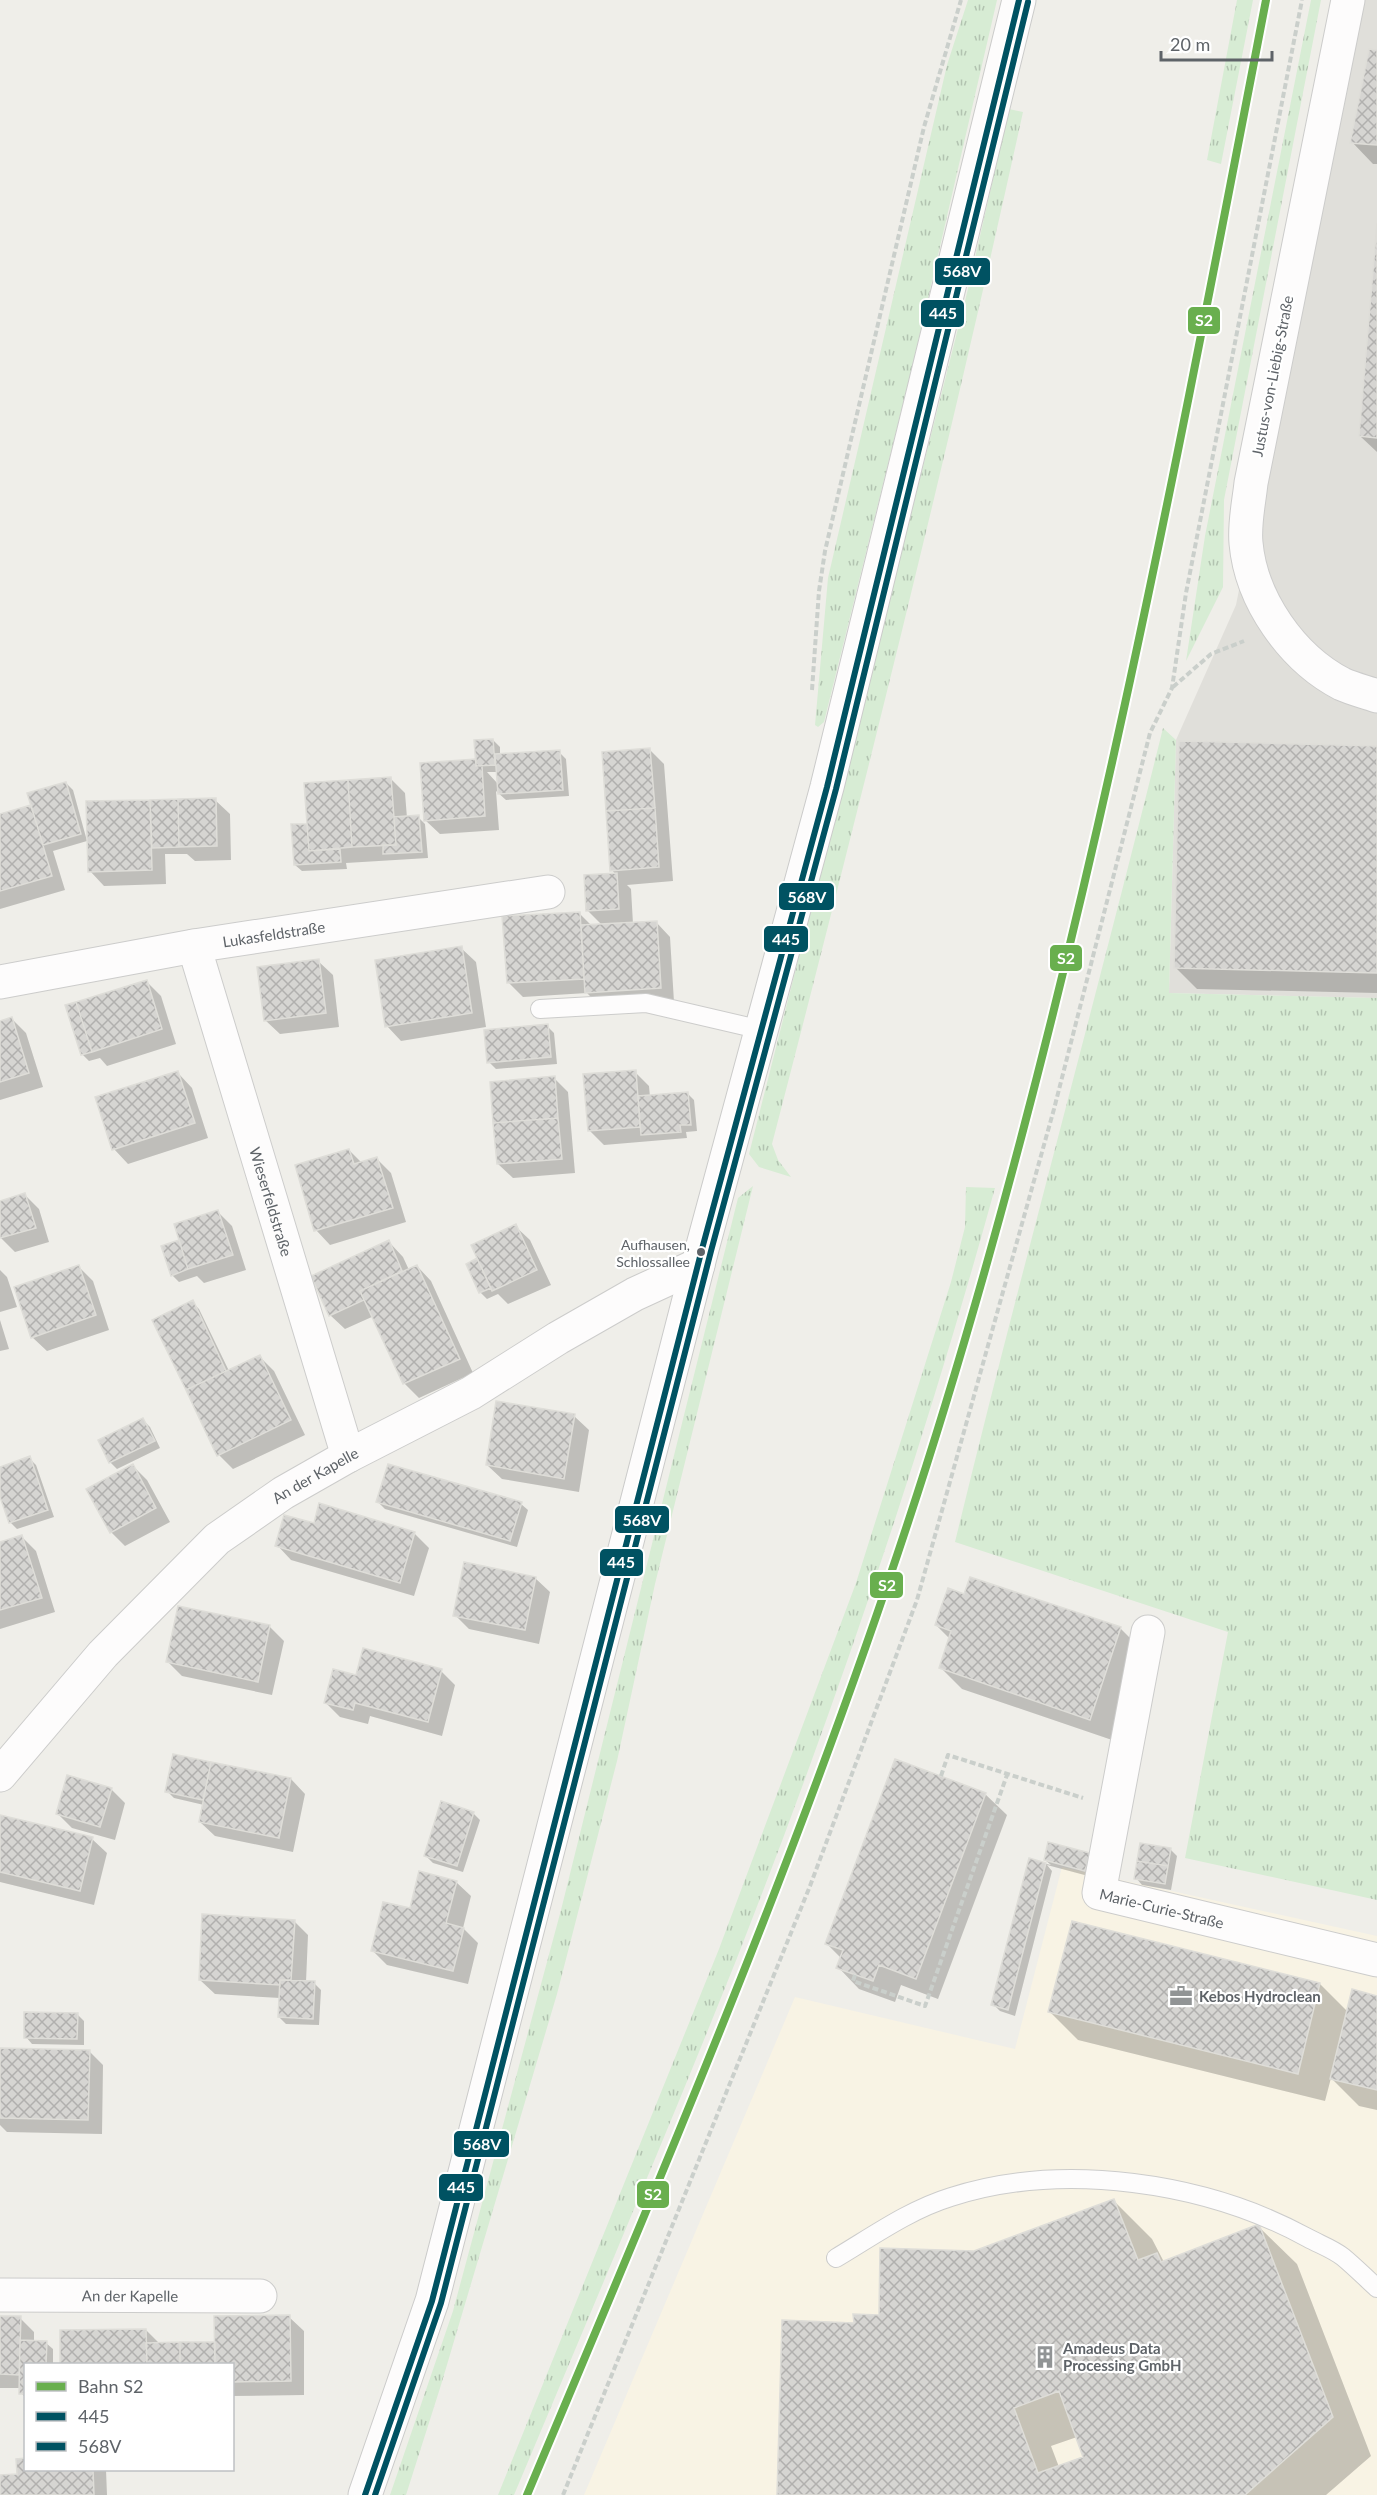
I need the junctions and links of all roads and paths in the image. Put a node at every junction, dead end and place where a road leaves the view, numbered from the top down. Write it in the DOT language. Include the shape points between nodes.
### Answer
graph roads {
  1 [pos="961,0"];
  2 [pos="1018,0"];
  3 [pos="1302,0"];
  4 [pos="1348,0"];
  5 [pos="1286,638"];
  6 [pos="1172,688"];
  7 [pos="812,692"];
  8 [pos="1377,696"];
  9 [pos="548,892"];
  10 [pos="194,946"];
  11 [pos="0,982"];
  12 [pos="540,1010"];
  13 [pos="762,1030"];
  14 [pos="698,1265"];
  15 [pos="348,1456"];
  16 [pos="1148,1632"];
  17 [pos="0,1775"];
  18 [pos="1007,1775"];
  19 [pos="940,1776"];
  20 [pos="1115,1808"];
  21 [pos="1377,1960"];
  22 [pos="855,1975"];
  23 [pos="836,2258"];
  24 [pos="1377,2288"];
  25 [pos="0,2295"];
  26 [pos="260,2296"];
  27 [pos="365,2495"];
  28 [pos="563,2495"];
  1 -- 7 [label="path" via="924,127 825,551"];
  2 -- 13 [label="street" via="830,776"];
  3 -- 6 [label="path" via="1186,593"];
  4 -- 5 [label="street, Justus-von-Liebig-Straße" via="1251,483 1246,543 1257,585"];
  5 -- 6 [label="path" via="1249,639 1211,654"];
  5 -- 8 [label="street, Justus-von-Liebig-Straße" via="1315,667 1343,684"];
  6 -- 28 [label="path" via="1150,733 1054,1109 917,1600 810,1886"];
  9 -- 10 [label="street, Lukasfeldstraße"];
  10 -- 11 [label="street, Lukasfeldstraße"];
  10 -- 15 [label="street, Wieserfeldstraße"];
  12 -- 13 [label="lane" via="646,1003"];
  13 -- 14 [label="street"];
  14 -- 15 [label="street, An der Kapelle" via="635,1294 471,1393"];
  14 -- 27 [label="street" via="432,2301"];
  15 -- 17 [label="street, An der Kapelle" via="217,1539 103,1654"];
  16 -- 20 [label="street, Marie-Curie-Straße"];
  18 -- 19 [label="path" via="948,1755"];
  18 -- 20 [label="path"];
  18 -- 22 [label="path" via="925,2006 853,1981"];
  20 -- 21 [label="street, Marie-Curie-Straße" via="1099,1893"];
  23 -- 24 [label="lane" via="913,2211 952,2196 1012,2183 1081,2180 1150,2184 1222,2201 1281,2223 1342,2256"];
  25 -- 26 [label="street, An der Kapelle"];
}
